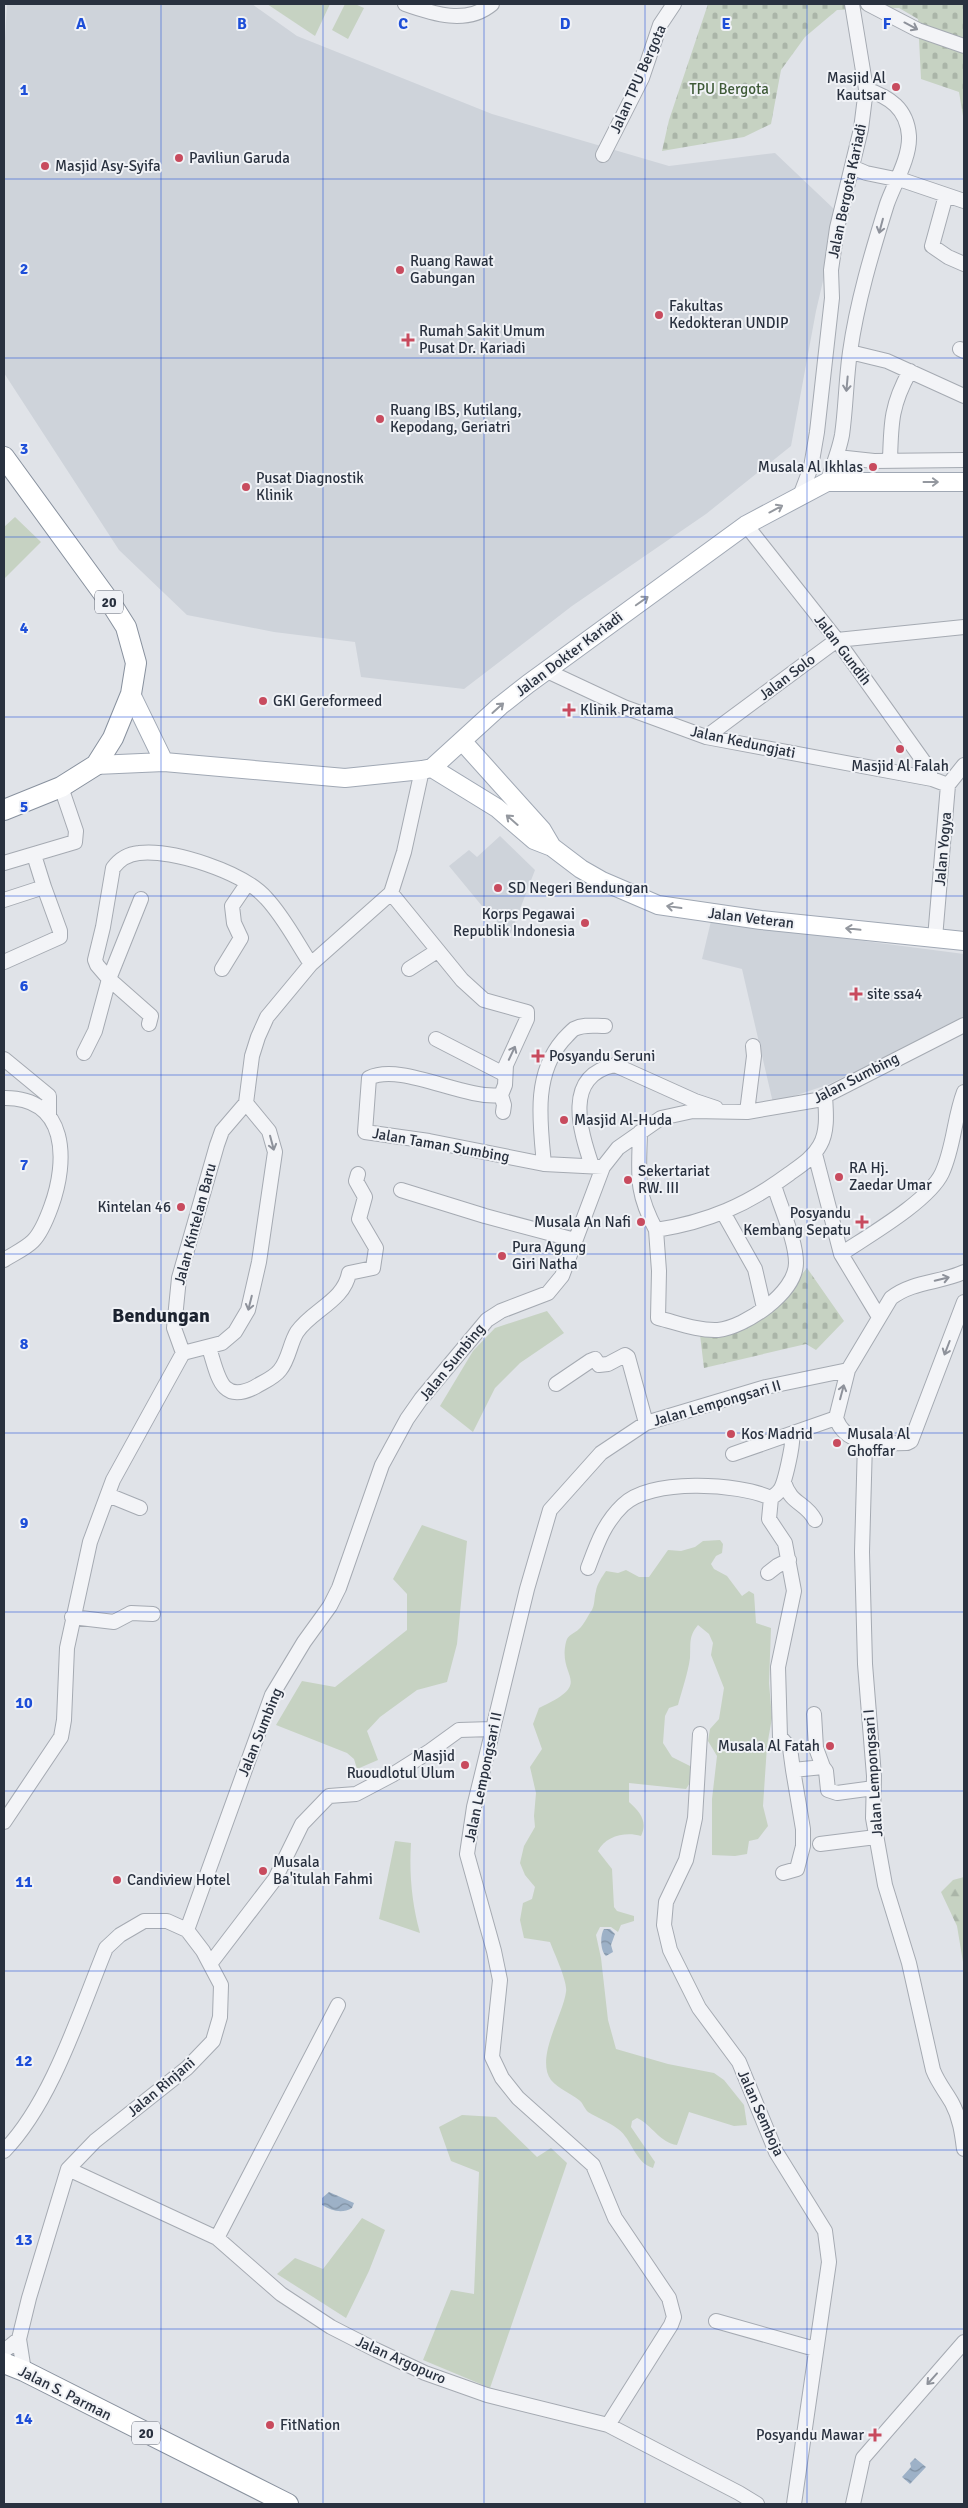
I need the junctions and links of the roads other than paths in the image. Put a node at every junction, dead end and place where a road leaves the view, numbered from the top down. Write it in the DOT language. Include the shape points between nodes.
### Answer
graph roads {
  1 [pos="405,4"];
  2 [pos="492,4"];
  3 [pos="674,4"];
  4 [pos="852,4"];
  5 [pos="868,4"];
  6 [pos="964,46"];
  7 [pos="866,89"];
  8 [pos="603,155"];
  9 [pos="852,167"];
  10 [pos="897,180"];
  11 [pos="946,195"];
  12 [pos="964,201"];
  13 [pos="964,264"];
  14 [pos="850,352"];
  15 [pos="910,371"];
  16 [pos="964,396"];
  17 [pos="4,457"];
  18 [pos="837,457"];
  19 [pos="964,460"];
  20 [pos="890,461"];
  21 [pos="827,482"];
  22 [pos="964,482"];
  23 [pos="800,496"];
  24 [pos="746,525"];
  25 [pos="964,627"];
  26 [pos="837,640"];
  27 [pos="547,671"];
  28 [pos="131,694"];
  29 [pos="706,737"];
  30 [pos="462,742"];
  31 [pos="164,762"];
  32 [pos="96,765"];
  33 [pos="964,765"];
  34 [pos="427,769"];
  35 [pos="932,779"];
  36 [pos="948,785"];
  37 [pos="61,786"];
  38 [pos="4,810"];
  39 [pos="552,847"];
  40 [pos="34,854"];
  41 [pos="4,863"];
  42 [pos="247,884"];
  43 [pos="44,887"];
  44 [pos="391,893"];
  45 [pos="141,899"];
  46 [pos="4,900"];
  47 [pos="934,938"];
  48 [pos="964,941"];
  49 [pos="438,951"];
  50 [pos="4,962"];
  51 [pos="311,964"];
  52 [pos="222,969"];
  53 [pos="408,969"];
  54 [pos="109,979"];
  55 [pos="149,1024"];
  56 [pos="964,1025"];
  57 [pos="605,1026"];
  58 [pos="436,1039"];
  59 [pos="753,1046"];
  60 [pos="84,1053"];
  61 [pos="4,1059"];
  62 [pos="504,1074"];
  63 [pos="964,1092"];
  64 [pos="501,1095"];
  65 [pos="825,1096"];
  66 [pos="4,1098"];
  67 [pos="246,1103"];
  68 [pos="503,1112"];
  69 [pos="740,1113"];
  70 [pos="49,1115"];
  71 [pos="640,1132"];
  72 [pos="814,1154"];
  73 [pos="544,1164"];
  74 [pos="598,1167"];
  75 [pos="358,1174"];
  76 [pos="774,1186"];
  77 [pos="401,1190"];
  78 [pos="724,1214"];
  79 [pos="656,1230"];
  80 [pos="575,1240"];
  81 [pos="841,1254"];
  82 [pos="4,1260"];
  83 [pos="964,1272"];
  84 [pos="964,1302"];
  85 [pos="764,1308"];
  86 [pos="879,1317"];
  87 [pos="209,1348"];
  88 [pos="183,1353"];
  89 [pos="848,1370"];
  90 [pos="556,1384"];
  91 [pos="836,1418"];
  92 [pos="646,1423"];
  93 [pos="792,1434"];
  94 [pos="866,1442"];
  95 [pos="733,1454"];
  96 [pos="784,1482"];
  97 [pos="108,1495"];
  98 [pos="771,1498"];
  99 [pos="140,1508"];
  100 [pos="815,1520"];
  101 [pos="788,1560"];
  102 [pos="588,1568"];
  103 [pos="768,1573"];
  104 [pos="153,1614"];
  105 [pos="72,1617"];
  106 [pos="814,1714"];
  107 [pos="492,1729"];
  108 [pos="700,1734"];
  109 [pos="817,1767"];
  110 [pos="793,1770"];
  111 [pos="874,1788"];
  112 [pos="4,1822"];
  113 [pos="876,1837"];
  114 [pos="820,1844"];
  115 [pos="783,1873"];
  116 [pos="187,1930"];
  117 [pos="210,1964"];
  118 [pos="338,2005"];
  119 [pos="963,2133"];
  120 [pos="964,2149"];
  121 [pos="4,2151"];
  122 [pos="68,2169"];
  123 [pos="216,2238"];
  124 [pos="716,2321"];
  125 [pos="19,2339"];
  126 [pos="964,2342"];
  127 [pos="815,2349"];
  128 [pos="4,2351"];
  129 [pos="4,2363"];
  130 [pos="24,2371"];
  131 [pos="608,2425"];
  132 [pos="288,2504"];
  133 [pos="757,2504"];
  134 [pos="794,2504"];
  135 [pos="853,2504"];
  1 -- 2 [label="street" via="442,15 464,16"];
  3 -- 8 [label="street, Jalan TPU Bergota" via="660,26 642,78"];
  4 -- 7 [label="street, Jalan Bergota Kariadi"];
  5 -- 6 [label="street, one-way" via="918,30"];
  7 -- 9 [label="street, Jalan Bergota Kariadi"];
  7 -- 10 [label="street" via="890,98 906,124 909,136 907,150"];
  9 -- 10 [label="street"];
  9 -- 23 [label="street, Jalan Bergota Kariadi" via="837,228 831,270 832,298 817,432 811,467"];
  10 -- 11 [label="street"];
  10 -- 14 [label="street, one-way" via="883,217"];
  11 -- 12 [label="street"];
  11 -- 13 [label="street" via="932,246"];
  14 -- 15 [label="street" via="874,356"];
  14 -- 18 [label="street, one-way"];
  15 -- 16 [label="street"];
  15 -- 20 [label="street" via="898,394 891,418"];
  17 -- 28 [label="highway, 20" via="126,627 136,662"];
  18 -- 20 [label="street"];
  18 -- 21 [label="street"];
  19 -- 20 [label="street"];
  21 -- 22 [label="main road, Jalan Dokter Kariadi, one-way"];
  21 -- 23 [label="main road, Jalan Dokter Kariadi"];
  24 -- 23 [label="main road, Jalan Dokter Kariadi, one-way"];
  24 -- 26 [label="street, Jalan Gundih"];
  27 -- 24 [label="main road, Jalan Dokter Kariadi, one-way"];
  25 -- 26 [label="street"];
  26 -- 29 [label="street, Jalan Solo"];
  26 -- 35 [label="street, Jalan Gundih" via="924,762"];
  27 -- 29 [label="street, Jalan Kedungjati" via="624,707"];
  30 -- 27 [label="main road, Jalan Dokter Kariadi, one-way" via="500,706"];
  28 -- 31 [label="main road"];
  28 -- 32 [label="highway, 20" via="121,722"];
  29 -- 35 [label="street, Jalan Kedungjati"];
  30 -- 34 [label="main road, Jalan Dokter Kariadi"];
  30 -- 39 [label="main road, Jalan Veteran" via="542,830"];
  31 -- 32 [label="main road"];
  31 -- 34 [label="main road" via="345,778"];
  32 -- 37 [label="highway, 20"];
  33 -- 36 [label="street"];
  39 -- 34 [label="main road, Jalan Veteran, one-way" via="534,840 497,808"];
  34 -- 44 [label="street"];
  35 -- 36 [label="street, Jalan Kedungjati"];
  36 -- 47 [label="street, Jalan Yogya"];
  37 -- 38 [label="highway, 20"];
  37 -- 40 [label="street" via="76,831 75,842"];
  47 -- 39 [label="main road, Jalan Veteran, one-way" via="761,920 658,905 602,881"];
  40 -- 41 [label="street"];
  40 -- 43 [label="street"];
  42 -- 51 [label="street" via="265,896 274,907"];
  42 -- 52 [label="street" via="232,906 234,923 241,938"];
  42 -- 54 [label="street" via="222,871 173,855 138,853 118,861 113,868 95,960"];
  43 -- 46 [label="street"];
  43 -- 50 [label="street" via="60,937"];
  44 -- 49 [label="street"];
  44 -- 51 [label="street"];
  45 -- 54 [label="street"];
  47 -- 48 [label="main road, Jalan Veteran"];
  49 -- 53 [label="street"];
  62 -- 49 [label="street, one-way" via="527,1012 484,1000"];
  51 -- 67 [label="street" via="268,1017 258,1036"];
  54 -- 55 [label="street" via="151,1016"];
  54 -- 60 [label="street" via="100,1017"];
  56 -- 65 [label="street, Jalan Sumbing"];
  57 -- 73 [label="street" via="584,1026 572,1030 547,1064 539,1119"];
  58 -- 62 [label="street"];
  59 -- 69 [label="street" via="754,1056"];
  61 -- 70 [label="street" via="49,1096"];
  62 -- 64 [label="street"];
  63 -- 81 [label="street" via="951,1150 941,1175 919,1200"];
  64 -- 68 [label="street"];
  64 -- 73 [label="street, Jalan Taman Sumbing" via="449,1088 390,1073 378,1074 369,1078 365,1132"];
  65 -- 69 [label="street, Jalan Sumbing" via="806,1103"];
  65 -- 72 [label="street" via="825,1135"];
  66 -- 70 [label="street" via="31,1101"];
  67 -- 87 [label="street, one-way" via="268,1131 274,1152 258,1262 248,1310 235,1332 222,1343"];
  67 -- 88 [label="street, Jalan Kintelan Baru" via="222,1131 179,1278 174,1328"];
  69 -- 71 [label="street, Jalan Sumbing" via="679,1113 661,1118"];
  69 -- 74 [label="street" via="695,1101 614,1065 603,1067 584,1082 579,1098 584,1143"];
  70 -- 82 [label="street" via="61,1146 59,1186 33,1241"];
  71 -- 74 [label="street, Jalan Sumbing"];
  71 -- 79 [label="street" via="638,1186 640,1198"];
  72 -- 76 [label="street"];
  72 -- 81 [label="street"];
  73 -- 74 [label="street, Jalan Taman Sumbing"];
  74 -- 80 [label="street, Jalan Sumbing"];
  75 -- 87 [label="street" via="356,1181 365,1196 359,1219 376,1248 373,1268 349,1273 342,1291 297,1332 280,1371 243,1393 227,1390"];
  76 -- 78 [label="street"];
  76 -- 85 [label="street" via="796,1264 795,1272 780,1294"];
  77 -- 80 [label="street"];
  78 -- 79 [label="street"];
  78 -- 85 [label="street" via="755,1269"];
  79 -- 85 [label="street" via="658,1318 719,1330 738,1325"];
  80 -- 116 [label="street, Jalan Sumbing" via="562,1276 548,1293 501,1311 487,1320 407,1419 376,1477 333,1600 272,1695"];
  81 -- 86 [label="street"];
  86 -- 83 [label="street, one-way" via="891,1298 901,1290"];
  84 -- 94 [label="street, one-way" via="914,1438 907,1443"];
  86 -- 89 [label="street"];
  87 -- 88 [label="street"];
  88 -- 97 [label="street" via="113,1480"];
  91 -- 89 [label="street, one-way"];
  89 -- 92 [label="street, Jalan Lempongsari II" via="766,1387"];
  90 -- 92 [label="street" via="595,1359 599,1365 608,1364 625,1355"];
  91 -- 93 [label="street"];
  91 -- 94 [label="street" via="848,1433"];
  92 -- 107 [label="street, Jalan Lempongsari II" via="601,1453 550,1510"];
  93 -- 95 [label="street"];
  93 -- 96 [label="street" via="793,1446"];
  94 -- 111 [label="street, Jalan Lempongsari I" via="862,1552 865,1664"];
  96 -- 98 [label="street" via="780,1491"];
  96 -- 100 [label="street" via="790,1496"];
  97 -- 99 [label="street"];
  97 -- 105 [label="street" via="90,1542"];
  98 -- 101 [label="street" via="769,1519 785,1542"];
  98 -- 102 [label="street" via="710,1485 655,1490 624,1503 602,1530"];
  101 -- 103 [label="street"];
  101 -- 110 [label="street" via="794,1591 778,1667 780,1737 790,1748"];
  104 -- 105 [label="street" via="131,1613 114,1622"];
  105 -- 112 [label="street" via="61,1737"];
  106 -- 109 [label="street"];
  107 -- 117 [label="street" via="459,1730 392,1775 356,1794 329,1796 324,1800 302,1824 274,1879"];
  107 -- 131 [label="street, Jalan Lempongsari II" via="467,1854 500,1980 492,2057 502,2078 518,2098 593,2165 615,2218 645,2259 673,2307 671,2325"];
  108 -- 127 [label="street, Jalan Semboja" via="694,1826 686,1860 666,1902 664,1925 670,1950 699,2008 738,2062 776,2152 825,2231 829,2262"];
  109 -- 110 [label="street"];
  109 -- 111 [label="street" via="826,1771 828,1790 832,1792"];
  110 -- 115 [label="street" via="803,1846 797,1869"];
  111 -- 113 [label="street, Jalan Lempongsari I"];
  113 -- 114 [label="street"];
  113 -- 119 [label="street, Jalan Lempongsari I" via="885,1885 909,1963 933,2070 951,2101"];
  116 -- 117 [label="street, Jalan Rinjani"];
  116 -- 121 [label="street" via="167,1921 144,1921 106,1948 37,2106"];
  117 -- 122 [label="street, Jalan Rinjani" via="221,1985 220,2017 213,2041 187,2068 95,2141"];
  118 -- 123 [label="street"];
  119 -- 120 [label="street, Jalan Lempongsari I"];
  122 -- 123 [label="street, Jalan Argopuro"];
  122 -- 125 [label="street, Jalan Rinjani"];
  123 -- 131 [label="street, Jalan Argopuro" via="281,2294 331,2327 376,2350 425,2373 487,2395"];
  124 -- 127 [label="street"];
  125 -- 128 [label="street"];
  125 -- 130 [label="street, Jalan Rinjani"];
  126 -- 135 [label="street, one-way" via="863,2458"];
  127 -- 134 [label="street, Jalan Semboja"];
  129 -- 130 [label="highway, Jalan S. Parman / 20"];
  130 -- 132 [label="highway, Jalan S. Parman / 20"];
  131 -- 133 [label="street, Jalan Argopuro"];
}
